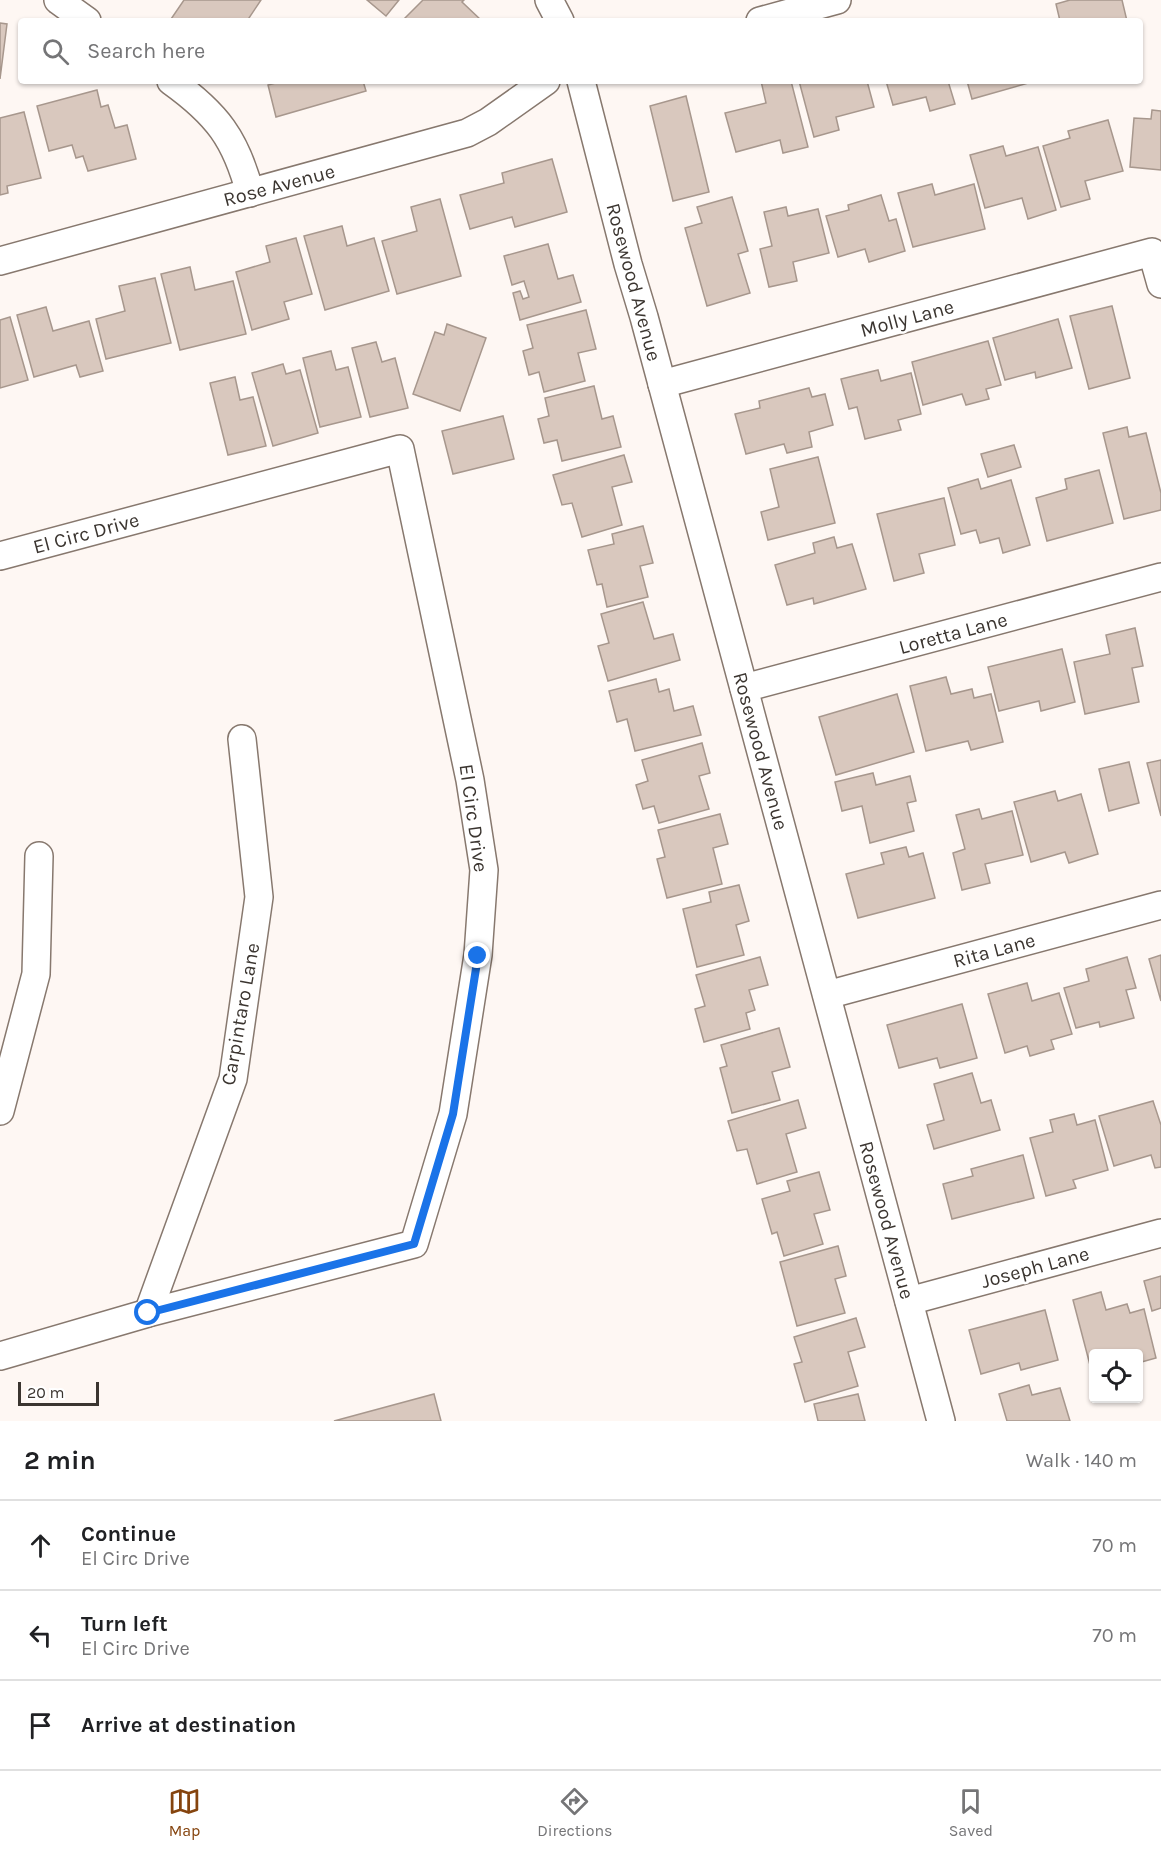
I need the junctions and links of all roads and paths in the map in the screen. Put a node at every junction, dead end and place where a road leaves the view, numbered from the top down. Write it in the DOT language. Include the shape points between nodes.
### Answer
graph roads {
  1 [pos="58,0"];
  2 [pos="549,0"];
  3 [pos="837,0"];
  4 [pos="83,18"];
  5 [pos="558,18"];
  6 [pos="771,18"];
  7 [pos="175,84"];
  8 [pos="542,84"];
  9 [pos="582,84"];
  10 [pos="250,193"];
  11 [pos="0,261"];
  12 [pos="1161,284"];
  13 [pos="662,384"];
  14 [pos="0,556"];
  15 [pos="1161,577"];
  16 [pos="744,688"];
  17 [pos="242,739"];
  18 [pos="39,856"];
  19 [pos="1161,905"];
  20 [pos="827,994"];
  21 [pos="0,1111"];
  22 [pos="1161,1233"];
  23 [pos="909,1301"];
  24 [pos="148,1313"];
  25 [pos="0,1356"];
  26 [pos="941,1421"];
  1 -- 4 [label="street"];
  2 -- 5 [label="street"];
  3 -- 6 [label="street"];
  7 -- 10 [label="street" via="210,111 229,137 243,165"];
  8 -- 10 [label="street, Rose Avenue" via="467,133"];
  9 -- 13 [label="street, Rosewood Avenue"];
  10 -- 11 [label="street, Rose Avenue"];
  12 -- 13 [label="street, Molly Lane" via="1152,252"];
  13 -- 16 [label="street, Rosewood Avenue"];
  14 -- 24 [label="street, El Circ Drive" via="400,449 470,780 484,870 478,956 453,1114 414,1244"];
  15 -- 16 [label="street, Loretta Lane"];
  16 -- 20 [label="street, Rosewood Avenue"];
  17 -- 24 [label="street, Carpintaro Lane" via="260,897 233,1079"];
  18 -- 21 [label="street" via="36,974"];
  19 -- 20 [label="street, Rita Lane"];
  20 -- 23 [label="street, Rosewood Avenue"];
  22 -- 23 [label="street, Joseph Lane"];
  23 -- 26 [label="street, Rosewood Avenue"];
  24 -- 25 [label="street, El Circ Drive"];
}
